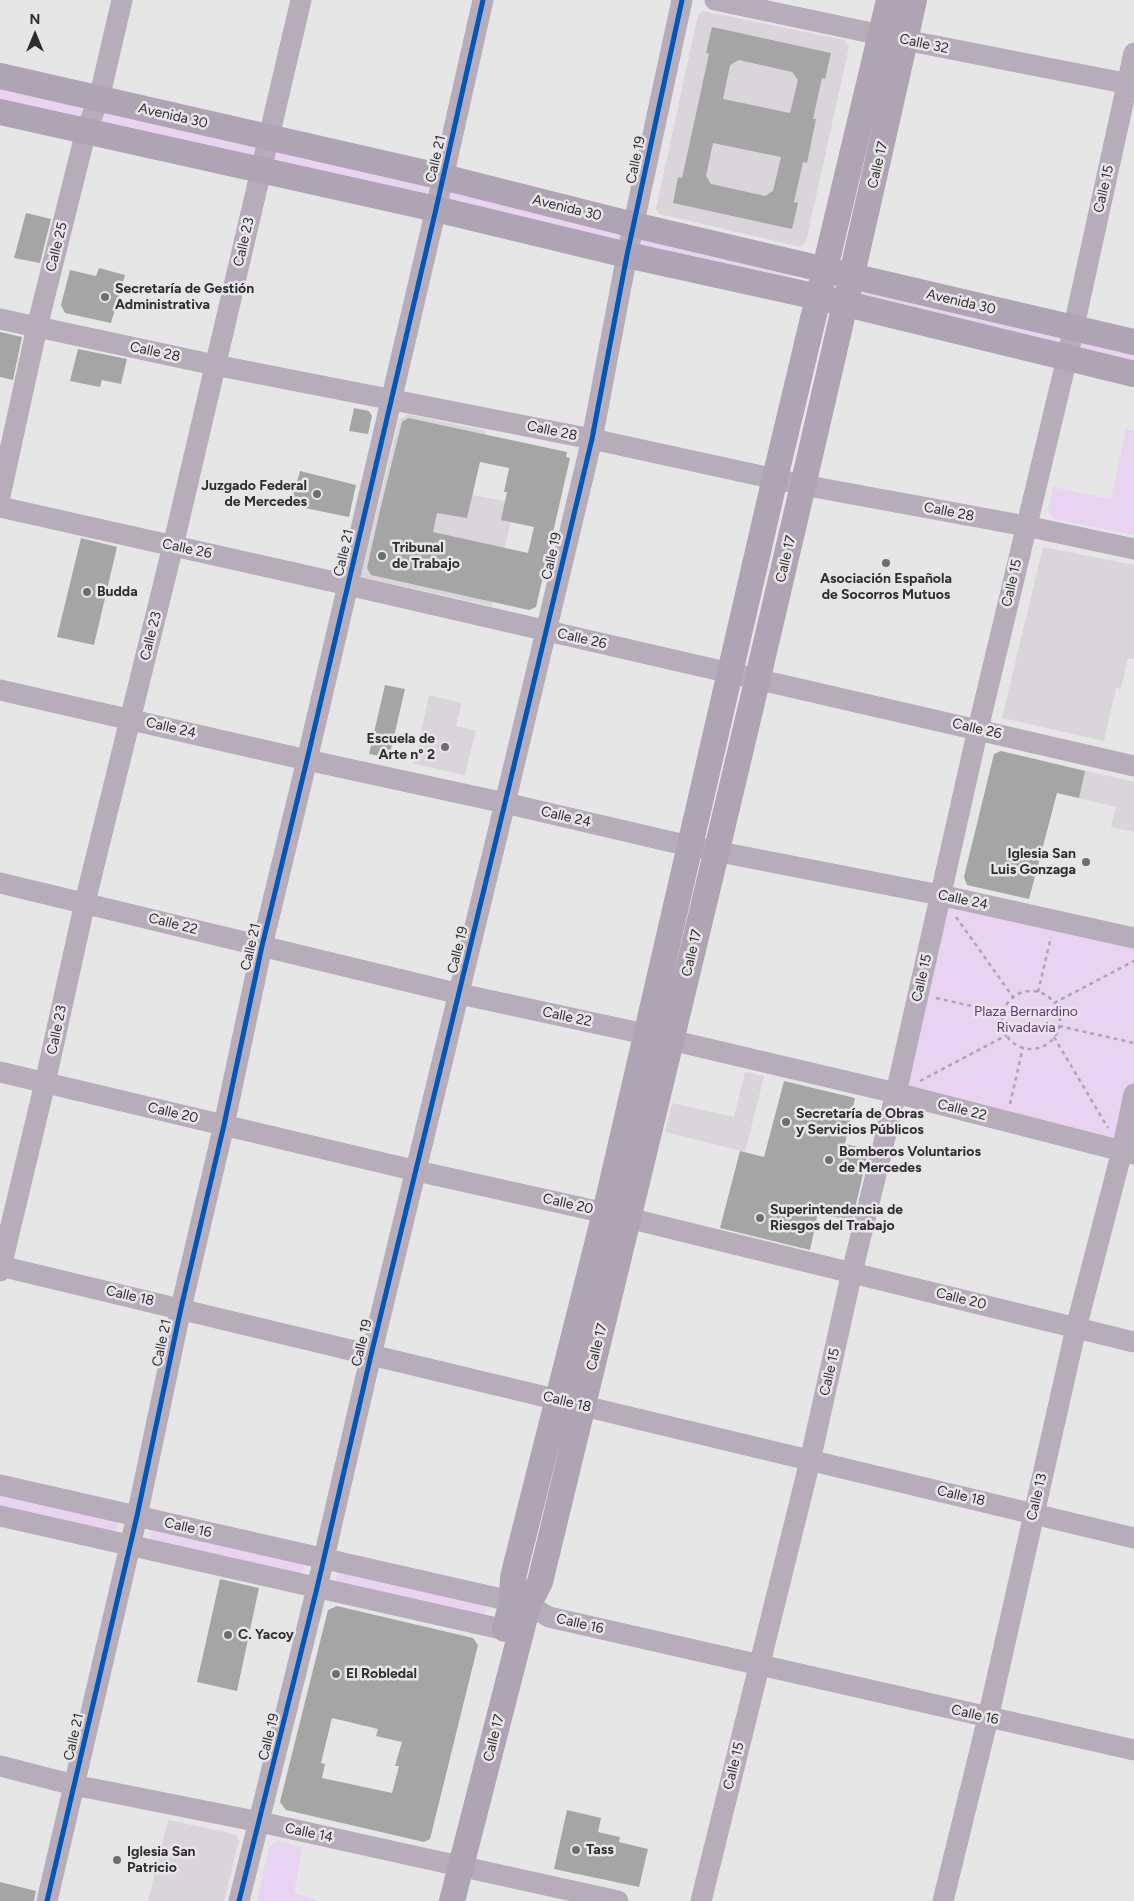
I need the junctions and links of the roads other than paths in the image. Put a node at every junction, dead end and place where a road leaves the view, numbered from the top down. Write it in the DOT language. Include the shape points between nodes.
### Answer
graph roads {
  1 [pos="122,0"];
  2 [pos="301,0"];
  3 [pos="483,0"];
  4 [pos="682,0"];
  5 [pos="714,0"];
  6 [pos="889,0"];
  7 [pos="914,0"];
  8 [pos="894,37"];
  9 [pos="1134,53"];
  10 [pos="0,76"];
  11 [pos="1131,84"];
  12 [pos="99,99"];
  13 [pos="0,112"];
  14 [pos="86,131"];
  15 [pos="269,138"];
  16 [pos="261,170"];
  17 [pos="444,178"];
  18 [pos="436,209"];
  19 [pos="634,225"];
  20 [pos="627,255"];
  21 [pos="824,270"];
  22 [pos="853,277"];
  23 [pos="818,297"];
  24 [pos="846,304"];
  25 [pos="0,320"];
  26 [pos="37,328"];
  27 [pos="1072,328"];
  28 [pos="1134,342"];
  29 [pos="1067,358"];
  30 [pos="216,365"];
  31 [pos="1134,374"];
  32 [pos="391,398"];
  33 [pos="592,439"];
  34 [pos="775,478"];
  35 [pos="803,485"];
  36 [pos="0,496"];
  37 [pos="0,507"];
  38 [pos="1026,526"];
  39 [pos="173,546"];
  40 [pos="1134,549"];
  41 [pos="348,584"];
  42 [pos="546,631"];
  43 [pos="730,673"];
  44 [pos="757,679"];
  45 [pos="0,690"];
  46 [pos="131,719"];
  47 [pos="978,729"];
  48 [pos="307,760"];
  49 [pos="1134,766"];
  50 [pos="506,803"];
  51 [pos="689,846"];
  52 [pos="716,851"];
  53 [pos="0,883"];
  54 [pos="940,895"];
  55 [pos="85,902"];
  56 [pos="1134,938"];
  57 [pos="262,946"];
  58 [pos="460,994"];
  59 [pos="645,1034"];
  60 [pos="671,1040"];
  61 [pos="0,1072"];
  62 [pos="45,1083"];
  63 [pos="896,1093"];
  64 [pos="1134,1094"];
  65 [pos="224,1125"];
  66 [pos="1128,1152"];
  67 [pos="416,1171"];
  68 [pos="617,1215"];
  69 [pos="0,1268"];
  70 [pos="852,1272"];
  71 [pos="181,1308"];
  72 [pos="1076,1328"];
  73 [pos="1134,1342"];
  74 [pos="371,1355"];
  75 [pos="558,1399"];
  76 [pos="583,1405"];
  77 [pos="810,1461"];
  78 [pos="0,1486"];
  79 [pos="1034,1514"];
  80 [pos="0,1516"];
  81 [pos="137,1516"];
  82 [pos="1134,1538"];
  83 [pos="130,1546"];
  84 [pos="324,1559"];
  85 [pos="317,1588"];
  86 [pos="520,1603"];
  87 [pos="513,1632"];
  88 [pos="759,1665"];
  89 [pos="988,1718"];
  90 [pos="1134,1750"];
  91 [pos="0,1766"];
  92 [pos="74,1785"];
  93 [pos="260,1822"];
  94 [pos="453,1864"];
  95 [pos="48,1901"];
  96 [pos="239,1901"];
  97 [pos="436,1901"];
  98 [pos="452,1901"];
  99 [pos="618,1901"];
  100 [pos="701,1901"];
  101 [pos="943,1901"];
  1 -- 12 [label="street, Calle 25"];
  2 -- 15 [label="street, Calle 23"];
  3 -- 17 [label="street, Calle 21"];
  4 -- 19 [label="street, Calle 19"];
  5 -- 8 [label="street, Calle 32"];
  6 -- 8 [label="main road, Calle 17"];
  7 -- 8 [label="main road, Calle 17"];
  8 -- 11 [label="street, Calle 32"];
  8 -- 21 [label="main road, Calle 17"];
  8 -- 22 [label="main road, Calle 17"];
  9 -- 11 [label="street, Calle 15"];
  10 -- 12 [label="main road, Avenida 30"];
  11 -- 27 [label="street, Calle 15"];
  12 -- 14 [label="street, Calle 25"];
  12 -- 15 [label="main road, Avenida 30"];
  13 -- 14 [label="main road, Avenida 30"];
  14 -- 16 [label="main road, Avenida 30"];
  14 -- 26 [label="street, Calle 25"];
  15 -- 16 [label="street, Calle 23"];
  15 -- 17 [label="main road, Avenida 30"];
  16 -- 18 [label="main road, Avenida 30"];
  16 -- 30 [label="street, Calle 23"];
  17 -- 18 [label="street, Calle 21"];
  17 -- 19 [label="main road, Avenida 30"];
  18 -- 20 [label="main road, Avenida 30"];
  18 -- 32 [label="street, Calle 21"];
  19 -- 20 [label="street, Calle 19"];
  19 -- 21 [label="main road, Avenida 30"];
  20 -- 23 [label="main road, Avenida 30"];
  20 -- 33 [label="street, Calle 19"];
  21 -- 22 [label="main road, Avenida 30"];
  21 -- 23 [label="main road, Calle 17"];
  22 -- 24 [label="main road, Calle 17"];
  22 -- 27 [label="main road, Avenida 30"];
  23 -- 24 [label="main road, Avenida 30"];
  23 -- 34 [label="main road, Calle 17"];
  24 -- 29 [label="main road, Avenida 30"];
  24 -- 35 [label="main road, Calle 17"];
  25 -- 26 [label="street, Calle 28"];
  26 -- 30 [label="street, Calle 28"];
  26 -- 36 [label="street, Calle 25"];
  27 -- 28 [label="main road, Avenida 30"];
  27 -- 29 [label="street, Calle 15"];
  29 -- 31 [label="main road, Avenida 30"];
  29 -- 38 [label="street, Calle 15"];
  30 -- 32 [label="street, Calle 28"];
  30 -- 39 [label="street, Calle 23"];
  32 -- 33 [label="street, Calle 28"];
  32 -- 41 [label="street, Calle 21"];
  33 -- 34 [label="street, Calle 28"];
  33 -- 42 [label="street, Calle 19"];
  34 -- 35 [label="street, Calle 28"];
  34 -- 43 [label="main road, Calle 17"];
  35 -- 38 [label="street, Calle 28"];
  35 -- 44 [label="main road, Calle 17"];
  37 -- 39 [label="street, Calle 26"];
  38 -- 40 [label="street, Calle 28"];
  38 -- 47 [label="street, Calle 15"];
  39 -- 41 [label="street, Calle 26"];
  39 -- 46 [label="street, Calle 23"];
  41 -- 42 [label="street, Calle 26"];
  41 -- 48 [label="street, Calle 21"];
  42 -- 43 [label="street, Calle 26"];
  42 -- 50 [label="street, Calle 19"];
  43 -- 44 [label="street, Calle 26"];
  43 -- 51 [label="main road, Calle 17"];
  44 -- 47 [label="street, Calle 26"];
  44 -- 52 [label="main road, Calle 17"];
  45 -- 46 [label="street, Calle 24"];
  46 -- 48 [label="street, Calle 24"];
  46 -- 55 [label="street, Calle 23"];
  47 -- 49 [label="street, Calle 26"];
  47 -- 54 [label="street, Calle 15"];
  48 -- 50 [label="street, Calle 24"];
  48 -- 57 [label="street, Calle 21"];
  50 -- 51 [label="street, Calle 24"];
  50 -- 58 [label="street, Calle 19"];
  51 -- 52 [label="street, Calle 24"];
  51 -- 59 [label="main road, Calle 17"];
  52 -- 54 [label="street, Calle 24"];
  52 -- 60 [label="main road, Calle 17"];
  53 -- 55 [label="street, Calle 22"];
  54 -- 56 [label="street, Calle 24"];
  54 -- 63 [label="street, Calle 15"];
  55 -- 57 [label="street, Calle 22"];
  55 -- 62 [label="street, Calle 23"];
  57 -- 58 [label="street, Calle 22"];
  57 -- 65 [label="street, Calle 21"];
  58 -- 59 [label="street, Calle 22"];
  58 -- 67 [label="street, Calle 19"];
  59 -- 60 [label="street, Calle 22"];
  59 -- 68 [label="main road, Calle 17"];
  60 -- 63 [label="street, Calle 22"];
  60 -- 68 [label="main road, Calle 17"];
  61 -- 62 [label="street, Calle 20"];
  62 -- 65 [label="street, Calle 20"];
  62 -- 69 [label="street, Calle 23"];
  63 -- 66 [label="street, Calle 22"];
  63 -- 70 [label="street, Calle 15"];
  64 -- 66 [label="street, Calle 13"];
  65 -- 67 [label="street, Calle 20"];
  65 -- 71 [label="street, Calle 21"];
  66 -- 72 [label="street, Calle 13"];
  67 -- 68 [label="street, Calle 20"];
  67 -- 74 [label="street, Calle 19"];
  68 -- 70 [label="street, Calle 20"];
  68 -- 75 [label="main road, Calle 17"];
  68 -- 76 [label="main road, Calle 17"];
  69 -- 71 [label="street, Calle 18"];
  70 -- 72 [label="street, Calle 20"];
  70 -- 77 [label="street, Calle 15"];
  71 -- 74 [label="street, Calle 18"];
  71 -- 81 [label="street, Calle 21"];
  72 -- 73 [label="street, Calle 20"];
  72 -- 79 [label="street, Calle 13"];
  74 -- 75 [label="street, Calle 18"];
  74 -- 84 [label="street, Calle 19"];
  75 -- 76 [label="street, Calle 18"];
  75 -- 86 [label="main road, Calle 17" via="514,1578"];
  76 -- 77 [label="street, Calle 18"];
  76 -- 86 [label="main road, Calle 17" via="540,1582"];
  77 -- 79 [label="street, Calle 18"];
  77 -- 88 [label="street, Calle 15"];
  78 -- 81 [label="street, Calle 16"];
  79 -- 82 [label="street, Calle 18"];
  79 -- 89 [label="street, Calle 13"];
  80 -- 83 [label="street"];
  81 -- 83 [label="street, Calle 21"];
  81 -- 84 [label="street, Calle 16"];
  83 -- 85 [label="street"];
  83 -- 92 [label="street, Calle 21"];
  84 -- 85 [label="street, Calle 19"];
  84 -- 86 [label="street, Calle 16"];
  85 -- 87 [label="street"];
  85 -- 93 [label="street, Calle 19"];
  86 -- 87 [label="main road, Calle 17"];
  86 -- 88 [label="street, Calle 16" via="549,1617"];
  87 -- 94 [label="main road, Calle 17"];
  88 -- 89 [label="street, Calle 16"];
  88 -- 100 [label="street, Calle 15"];
  89 -- 90 [label="street, Calle 16"];
  89 -- 101 [label="street, Calle 13"];
  91 -- 92 [label="street, Calle 14"];
  92 -- 93 [label="street, Calle 14"];
  92 -- 95 [label="street, Calle 21"];
  93 -- 94 [label="street, Calle 14"];
  93 -- 96 [label="street, Calle 19"];
  94 -- 97 [label="main road, Calle 17"];
  94 -- 98 [label="main road, Calle 17"];
  94 -- 99 [label="street, Calle 14"];
}
